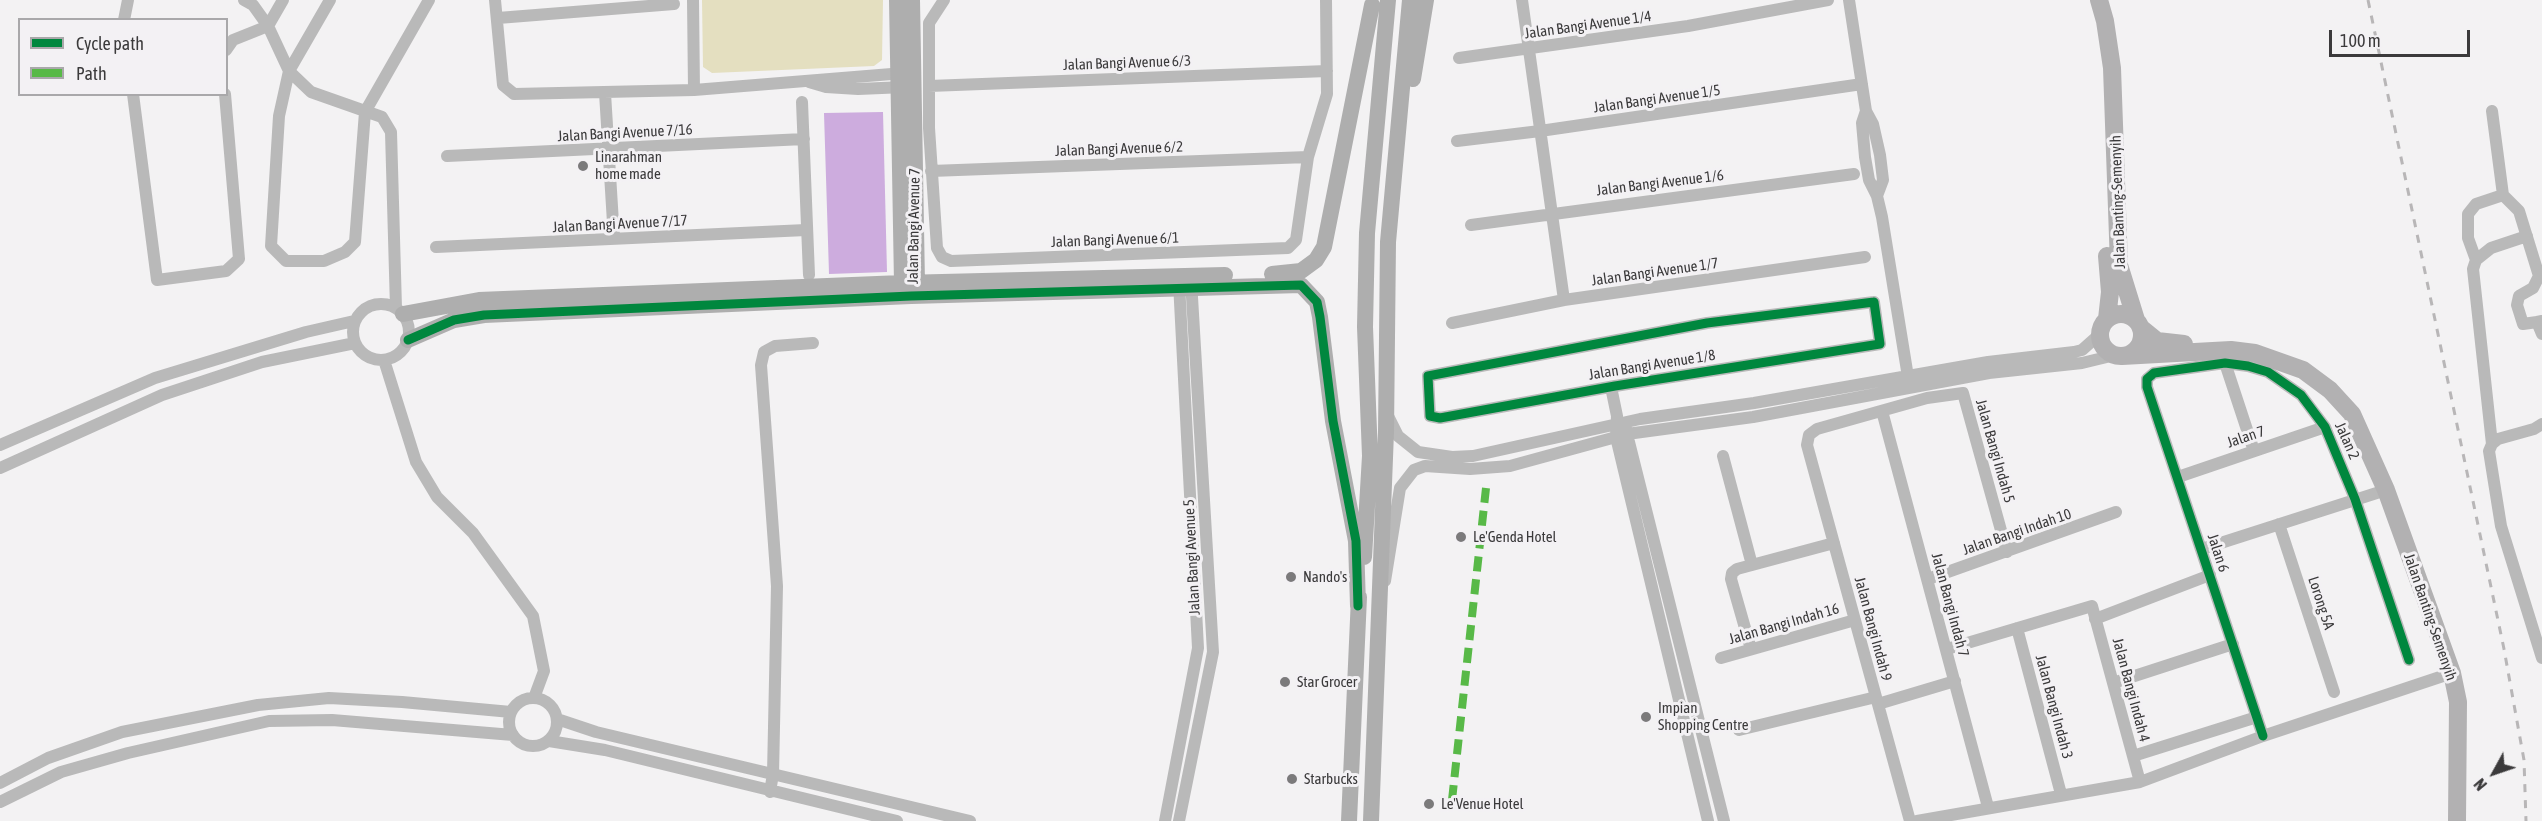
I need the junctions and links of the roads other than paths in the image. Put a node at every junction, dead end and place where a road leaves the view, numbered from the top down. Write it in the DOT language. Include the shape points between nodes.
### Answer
graph roads {
  1 [pos="128,0"];
  2 [pos="244,0"];
  3 [pos="283,0"];
  4 [pos="330,0"];
  5 [pos="429,0"];
  6 [pos="495,0"];
  7 [pos="693,0"];
  8 [pos="897,0"];
  9 [pos="912,0"];
  10 [pos="944,0"];
  11 [pos="1326,0"];
  12 [pos="1410,0"];
  13 [pos="1425,0"];
  14 [pos="1522,0"];
  15 [pos="1828,0"];
  16 [pos="1849,0"];
  17 [pos="2099,0"];
  18 [pos="1378,2"];
  19 [pos="674,4"];
  20 [pos="124,18"];
  21 [pos="498,18"];
  22 [pos="268,26"];
  23 [pos="228,47"];
  24 [pos="1529,50"];
  25 [pos="1459,58"];
  26 [pos="290,71"];
  27 [pos="1327,71"];
  28 [pos="911,81"];
  29 [pos="1862,84"];
  30 [pos="693,90"];
  31 [pos="605,93"];
  32 [pos="133,96"];
  33 [pos="225,96"];
  34 [pos="802,102"];
  35 [pos="2492,111"];
  36 [pos="365,112"];
  37 [pos="2112,118"];
  38 [pos="1540,131"];
  39 [pos="804,139"];
  40 [pos="1456,141"];
  41 [pos="608,149"];
  42 [pos="447,156"];
  43 [pos="1308,157"];
  44 [pos="932,171"];
  45 [pos="1854,174"];
  46 [pos="2503,195"];
  47 [pos="1552,213"];
  48 [pos="1472,225"];
  49 [pos="806,230"];
  50 [pos="2527,236"];
  51 [pos="614,239"];
  52 [pos="1388,242"];
  53 [pos="436,247"];
  54 [pos="1865,257"];
  55 [pos="2476,260"];
  56 [pos="809,275"];
  57 [pos="1185,282"];
  58 [pos="2540,283"];
  59 [pos="910,288"];
  60 [pos="1564,300"];
  61 [pos="400,311"];
  62 [pos="354,321"];
  63 [pos="2539,321"];
  64 [pos="1452,323"];
  65 [pos="2138,324"];
  66 [pos="2104,326"];
  67 [pos="2542,334"];
  68 [pos="408,340"];
  69 [pos="355,343"];
  70 [pos="813,343"];
  71 [pos="2119,356"];
  72 [pos="384,360"];
  73 [pos="2225,363"];
  74 [pos="2147,379"];
  75 [pos="1908,381"];
  76 [pos="1611,387"];
  77 [pos="1386,406"];
  78 [pos="1882,411"];
  79 [pos="2542,424"];
  80 [pos="2325,426"];
  81 [pos="1620,427"];
  82 [pos="2492,444"];
  83 [pos="0,445"];
  84 [pos="2254,451"];
  85 [pos="2372,455"];
  86 [pos="1723,456"];
  87 [pos="0,468"];
  88 [pos="2178,477"];
  89 [pos="2386,490"];
  90 [pos="2355,499"];
  91 [pos="2116,512"];
  92 [pos="2279,524"];
  93 [pos="1834,543"];
  94 [pos="2202,549"];
  95 [pos="2007,552"];
  96 [pos="1752,565"];
  97 [pos="2210,575"];
  98 [pos="1928,579"];
  99 [pos="1378,592"];
  100 [pos="1358,606"];
  101 [pos="2095,619"];
  102 [pos="1855,620"];
  103 [pos="2017,628"];
  104 [pos="2233,644"];
  105 [pos="1751,649"];
  106 [pos="1947,649"];
  107 [pos="1721,658"];
  108 [pos="2542,658"];
  109 [pos="2409,660"];
  110 [pos="2452,673"];
  111 [pos="1955,681"];
  112 [pos="2113,683"];
  113 [pos="2334,692"];
  114 [pos="534,698"];
  115 [pos="1877,701"];
  116 [pos="511,712"];
  117 [pos="2257,717"];
  118 [pos="557,719"];
  119 [pos="1739,730"];
  120 [pos="513,735"];
  121 [pos="2263,736"];
  122 [pos="549,741"];
  123 [pos="2133,756"];
  124 [pos="772,774"];
  125 [pos="2140,782"];
  126 [pos="0,783"];
  127 [pos="770,792"];
  128 [pos="2061,794"];
  129 [pos="0,802"];
  130 [pos="1984,812"];
  131 [pos="897,821"];
  132 [pos="970,821"];
  133 [pos="1165,821"];
  134 [pos="1179,821"];
  135 [pos="1349,821"];
  136 [pos="1371,821"];
  137 [pos="1707,821"];
  138 [pos="1724,821"];
  139 [pos="1910,821"];
  140 [pos="1917,821"];
  141 [pos="2457,821"];
  1 -- 20 [label="street"];
  2 -- 22 [label="street" via="253,5"];
  3 -- 22 [label="street"];
  4 -- 26 [label="street"];
  5 -- 36 [label="street"];
  6 -- 21 [label="street"];
  7 -- 30 [label="street"];
  8 -- 28 [label="street, Jalan Bangi Avenue 7"];
  9 -- 28 [label="street, Jalan Bangi Avenue 7"];
  10 -- 28 [label="street" via="929,23"];
  11 -- 27 [label="street"];
  12 -- 52 [label="street"];
  13 -- 52 [label="street"];
  14 -- 24 [label="street"];
  15 -- 24 [label="street, Jalan Bangi Avenue 1/4"];
  16 -- 29 [label="street"];
  17 -- 37 [label="main road, Jalan Banting-Semenyih" via="2112,68"];
  18 -- 57 [label="street" via="1320,255 1311,266 1291,273"];
  18 -- 100 [label="street" via="1365,327 1370,494"];
  19 -- 21 [label="street"];
  21 -- 31 [label="street, Jalan Bangi Avenue 6/3" via="503,85 514,94"];
  22 -- 23 [label="street" via="233,40"];
  22 -- 26 [label="street"];
  24 -- 25 [label="street, Jalan Bangi Avenue 1/4"];
  24 -- 38 [label="street"];
  26 -- 36 [label="street" via="311,92"];
  26 -- 36 [label="street" via="279,116 271,246 286,261 324,261 345,252 354,242"];
  27 -- 28 [label="street, Jalan Bangi Avenue 6/3"];
  27 -- 43 [label="street" via="1327,94"];
  28 -- 30 [label="street, Jalan Bangi Avenue 6/3" via="858,89 808,82"];
  28 -- 44 [label="street"];
  28 -- 59 [label="street, Jalan Bangi Avenue 7"];
  29 -- 38 [label="street, Jalan Bangi Avenue 1/5"];
  29 -- 75 [label="street" via="1865,157 1877,196"];
  30 -- 31 [label="street, Jalan Bangi Avenue 6/3"];
  31 -- 41 [label="street"];
  32 -- 33 [label="street" via="157,280 226,271 239,259"];
  34 -- 39 [label="street"];
  35 -- 46 [label="street"];
  36 -- 61 [label="street" via="382,117 391,132"];
  37 -- 65 [label="main road, Jalan Banting-Semenyih" via="2119,265"];
  37 -- 66 [label="main road, Jalan Banting-Semenyih" via="2108,125 2106,206 2110,292"];
  38 -- 40 [label="street, Jalan Bangi Avenue 1/5"];
  38 -- 47 [label="street"];
  39 -- 41 [label="street, Jalan Bangi Avenue 7/16"];
  39 -- 49 [label="street"];
  41 -- 42 [label="street, Jalan Bangi Avenue 7/16"];
  41 -- 51 [label="street"];
  43 -- 44 [label="street, Jalan Bangi Avenue 6/2"];
  43 -- 44 [label="street, Jalan Bangi Avenue 6/1" via="1296,240 1288,248 1277,250 951,261 942,257 937,248"];
  45 -- 47 [label="street, Jalan Bangi Avenue 1/6"];
  46 -- 50 [label="street" via="2519,211"];
  46 -- 55 [label="street" via="2476,204 2468,214 2468,238"];
  47 -- 48 [label="street, Jalan Bangi Avenue 1/6"];
  47 -- 60 [label="street"];
  49 -- 51 [label="street, Jalan Bangi Avenue 7/17"];
  49 -- 56 [label="street"];
  50 -- 55 [label="street" via="2491,248"];
  50 -- 58 [label="street"];
  51 -- 53 [label="street, Jalan Bangi Avenue 7/17"];
  52 -- 77 [label="street"];
  54 -- 60 [label="street, Jalan Bangi Avenue 1/7"];
  55 -- 82 [label="street" via="2472,277"];
  57 -- 59 [label="street"];
  57 -- 100 [label="street" via="1301,285 1317,302 1333,421 1355,533"];
  57 -- 133 [label="street, Jalan Bangi Avenue 5" via="1198,648"];
  57 -- 134 [label="street, Jalan Bangi Avenue 5" via="1213,652"];
  58 -- 63 [label="street" via="2519,296 2517,305 2523,324"];
  59 -- 61 [label="street" via="479,300"];
  59 -- 68 [label="street" via="484,315 454,320"];
  60 -- 64 [label="street, Jalan Bangi Avenue 1/7"];
  61 -- 62 [label="street" via="377,303 360,312"];
  61 -- 68 [label="street" via="409,326"];
  62 -- 69 [label="street"];
  62 -- 83 [label="street" via="155,378"];
  63 -- 67 [label="street"];
  65 -- 66 [label="main road" via="2121,314"];
  65 -- 71 [label="main road" via="2142,338 2138,347"];
  65 -- 85 [label="main road, Jalan Banting-Semenyih" via="2157,341 2167,344 2256,343 2312,365 2342,390 2361,416"];
  66 -- 71 [label="main road" via="2104,347"];
  66 -- 75 [label="street" via="2089,345 2074,352 1988,362"];
  68 -- 72 [label="street" via="399,354"];
  69 -- 72 [label="street" via="364,354"];
  69 -- 87 [label="street" via="262,362 162,395"];
  70 -- 124 [label="street" via="775,346 764,352 760,364 777,586"];
  71 -- 75 [label="street"];
  71 -- 85 [label="main road, Jalan Banting-Semenyih" via="2231,351 2280,360 2303,370 2330,390 2352,414"];
  72 -- 114 [label="street" via="416,462 437,497 473,533 533,616 544,671"];
  73 -- 74 [label="street, Jalan 2" via="2154,374"];
  73 -- 80 [label="street, Jalan 2" via="2268,372 2286,383 2301,395"];
  73 -- 84 [label="street"];
  74 -- 88 [label="street, Jalan 6"];
  75 -- 81 [label="street"];
  76 -- 76 [label="street, Jalan Bangi Avenue 1/8" via="1880,344 1874,302 1707,323 1428,376 1430,416 1440,418"];
  76 -- 81 [label="street"];
  77 -- 81 [label="street" via="1392,426 1407,444 1418,452 1452,457 1504,451"];
  77 -- 99 [label="street"];
  78 -- 93 [label="street, Jalan Bangi Indah 9" via="1817,429 1809,435 1807,445"];
  78 -- 95 [label="street, Jalan Bangi Indah 5" via="1963,393"];
  78 -- 98 [label="street, Jalan Bangi Indah 7"];
  79 -- 82 [label="street"];
  80 -- 84 [label="street, Jalan 7"];
  80 -- 90 [label="street, Jalan 2"];
  81 -- 99 [label="street" via="1507,466 1437,466 1414,470 1400,489 1389,569"];
  81 -- 137 [label="street"];
  81 -- 138 [label="street"];
  82 -- 108 [label="street" via="2489,452 2501,526"];
  84 -- 88 [label="street, Jalan 7"];
  85 -- 89 [label="main road, Jalan Banting-Semenyih"];
  86 -- 96 [label="street"];
  88 -- 94 [label="street, Jalan 6"];
  89 -- 90 [label="street"];
  89 -- 110 [label="main road, Jalan Banting-Semenyih"];
  90 -- 92 [label="street"];
  90 -- 109 [label="street, Jalan 2"];
  91 -- 95 [label="street, Jalan Bangi Indah 10"];
  92 -- 94 [label="street"];
  92 -- 113 [label="street, Lorong 5A"];
  93 -- 96 [label="street"];
  93 -- 102 [label="street, Jalan Bangi Indah 9"];
  94 -- 97 [label="street, Jalan 6"];
  95 -- 98 [label="street, Jalan Bangi Indah 10"];
  96 -- 105 [label="street" via="1737,569 1731,579"];
  97 -- 101 [label="street"];
  97 -- 104 [label="street, Jalan 6"];
  98 -- 106 [label="street, Jalan Bangi Indah 7"];
  99 -- 136 [label="street"];
  100 -- 135 [label="street"];
  101 -- 103 [label="street, Jalan Bangi Indah 4" via="2092,606"];
  101 -- 112 [label="street, Jalan Bangi Indah 4"];
  102 -- 105 [label="street, Jalan Bangi Indah 16"];
  102 -- 115 [label="street, Jalan Bangi Indah 9"];
  103 -- 106 [label="street"];
  103 -- 128 [label="street, Jalan Bangi Indah 3"];
  104 -- 112 [label="street"];
  104 -- 117 [label="street, Jalan 6"];
  105 -- 107 [label="street, Jalan Bangi Indah 16"];
  106 -- 111 [label="street, Jalan Bangi Indah 7"];
  110 -- 121 [label="street"];
  110 -- 141 [label="main road, Jalan Banting-Semenyih" via="2458,702"];
  111 -- 115 [label="street"];
  111 -- 130 [label="street, Jalan Bangi Indah 7"];
  112 -- 123 [label="street, Jalan Bangi Indah 4"];
  114 -- 116 [label="street" via="520,702"];
  114 -- 118 [label="street" via="552,707"];
  115 -- 119 [label="street"];
  115 -- 139 [label="street, Jalan Bangi Indah 9"];
  116 -- 120 [label="street" via="509,724"];
  116 -- 126 [label="street" via="329,698 258,705 122,732 48,758"];
  117 -- 121 [label="street, Jalan 6"];
  117 -- 123 [label="street"];
  118 -- 122 [label="street"];
  118 -- 124 [label="street"];
  120 -- 122 [label="street" via="530,747"];
  120 -- 129 [label="street" via="332,720 269,721 61,772"];
  121 -- 125 [label="street"];
  122 -- 127 [label="street" via="605,750"];
  123 -- 125 [label="street, Jalan Bangi Indah 4"];
  124 -- 127 [label="street"];
  124 -- 132 [label="street"];
  125 -- 128 [label="street"];
  127 -- 131 [label="street"];
  128 -- 130 [label="street"];
  130 -- 140 [label="street"];
}
